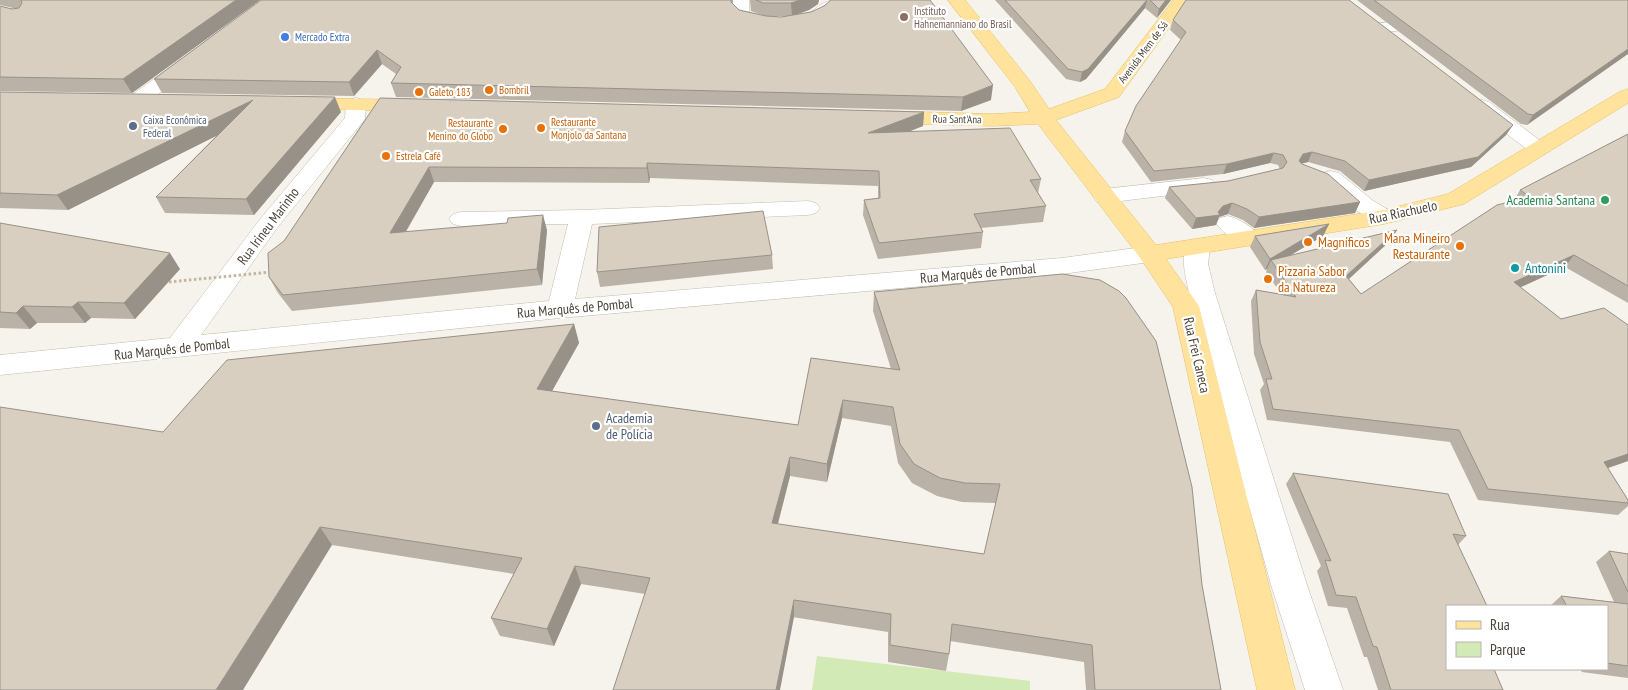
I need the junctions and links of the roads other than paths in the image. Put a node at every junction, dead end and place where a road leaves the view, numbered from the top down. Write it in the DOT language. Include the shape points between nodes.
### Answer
graph roads {
  1 [pos="741,0"];
  2 [pos="834,0"];
  3 [pos="956,0"];
  4 [pos="1181,0"];
  5 [pos="19,8"];
  6 [pos="0,11"];
  7 [pos="1420,36"];
  8 [pos="1402,45"];
  9 [pos="202,53"];
  10 [pos="1628,95"];
  11 [pos="1470,97"];
  12 [pos="125,102"];
  13 [pos="164,102"];
  14 [pos="279,103"];
  15 [pos="356,104"];
  16 [pos="436,106"];
  17 [pos="862,117"];
  18 [pos="1044,118"];
  19 [pos="1539,150"];
  20 [pos="1307,171"];
  21 [pos="1223,183"];
  22 [pos="1176,188"];
  23 [pos="1104,196"];
  24 [pos="1203,200"];
  25 [pos="808,208"];
  26 [pos="582,217"];
  27 [pos="1384,218"];
  28 [pos="461,219"];
  29 [pos="1228,223"];
  30 [pos="1249,238"];
  31 [pos="1198,247"];
  32 [pos="1150,254"];
  33 [pos="560,309"];
  34 [pos="177,349"];
  35 [pos="0,365"];
  36 [pos="1276,690"];
  37 [pos="1324,690"];
  1 -- 2 [label="street" via="741,15 745,19 777,23 804,20"];
  3 -- 18 [label="main road, Rua Frei Caneca" via="1023,85"];
  4 -- 18 [label="main road, Avenida Mem de Sá" via="1112,93"];
  5 -- 6 [label="street"];
  7 -- 8 [label="street" via="1405,25 1377,18"];
  9 -- 12 [label="street"];
  10 -- 19 [label="main road, Rua Riachuelo"];
  11 -- 19 [label="street"];
  12 -- 13 [label="main road"];
  14 -- 15 [label="main road"];
  15 -- 16 [label="main road"];
  15 -- 34 [label="street, Rua Irineu Marinho" via="355,118 269,223"];
  17 -- 18 [label="main road, Rua Sant'Ana"];
  18 -- 23 [label="main road, Rua Frei Caneca"];
  19 -- 27 [label="main road, Rua Riachuelo" via="1456,199"];
  20 -- 27 [label="street" via="1331,178"];
  21 -- 22 [label="street"];
  22 -- 23 [label="street"];
  22 -- 24 [label="street"];
  23 -- 32 [label="main road, Rua Frei Caneca"];
  25 -- 26 [label="street"];
  26 -- 28 [label="street"];
  26 -- 33 [label="street"];
  27 -- 30 [label="main road, Rua Riachuelo"];
  29 -- 30 [label="street"];
  30 -- 31 [label="main road, Rua Riachuelo"];
  31 -- 32 [label="main road, Rua Riachuelo"];
  31 -- 37 [label="street" via="1196,264 1202,293 1290,588"];
  32 -- 33 [label="street, Rua Marquês de Pombal" via="1062,266"];
  32 -- 36 [label="main road, Rua Frei Caneca" via="1186,306"];
  33 -- 34 [label="street, Rua Marquês de Pombal"];
  34 -- 35 [label="street, Rua Marquês de Pombal"];
}
